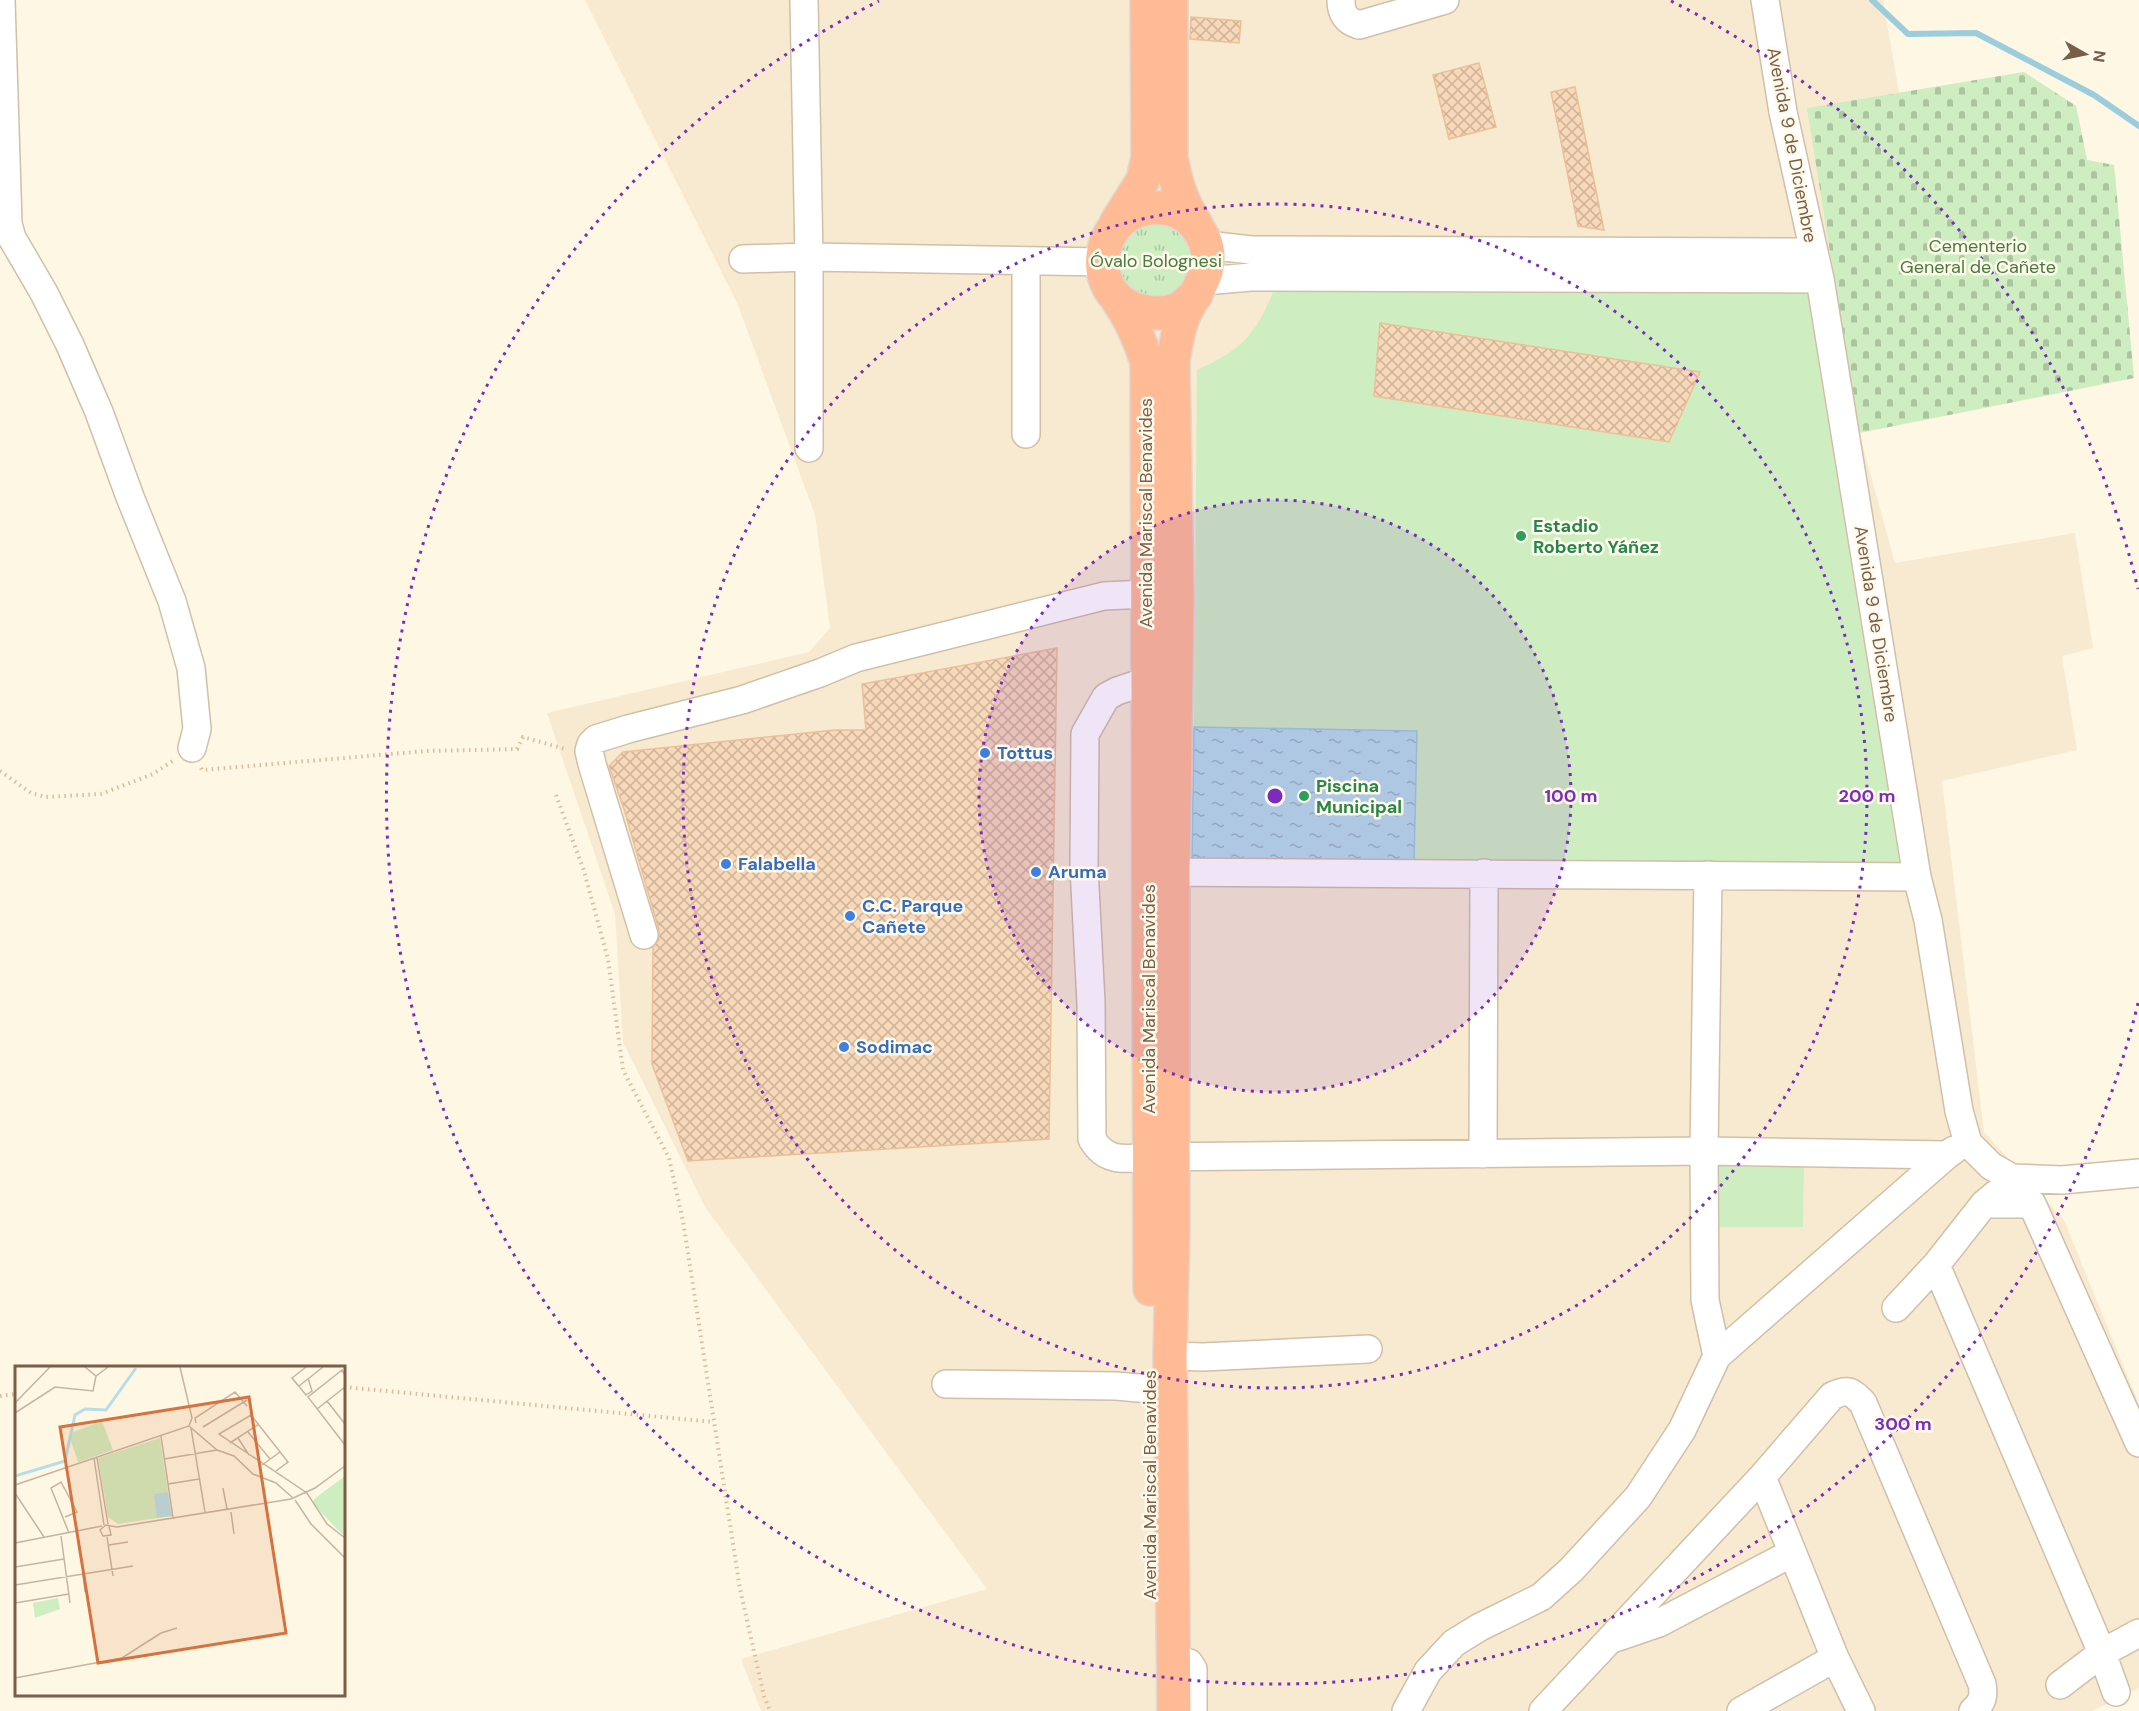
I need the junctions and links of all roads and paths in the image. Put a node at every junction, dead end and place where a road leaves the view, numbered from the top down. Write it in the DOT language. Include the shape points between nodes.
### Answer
graph roads {
  1 [pos="1,0"];
  2 [pos="804,0"];
  3 [pos="1147,0"];
  4 [pos="1171,0"];
  5 [pos="1341,0"];
  6 [pos="1445,0"];
  7 [pos="1765,0"];
  8 [pos="1116,223"];
  9 [pos="1203,238"];
  10 [pos="1813,252"];
  11 [pos="809,257"];
  12 [pos="743,259"];
  13 [pos="1026,261"];
  14 [pos="1102,262"];
  15 [pos="1820,279"];
  16 [pos="1200,288"];
  17 [pos="1115,296"];
  18 [pos="1026,434"];
  19 [pos="809,448"];
  20 [pos="1162,596"];
  21 [pos="1147,681"];
  22 [pos="192,748"];
  23 [pos="565,749"];
  24 [pos="0,771"];
  25 [pos="556,795"];
  26 [pos="1161,872"];
  27 [pos="1484,873"];
  28 [pos="1708,874"];
  29 [pos="1917,877"];
  30 [pos="644,934"];
  31 [pos="1958,1149"];
  32 [pos="1704,1151"];
  33 [pos="1484,1154"];
  34 [pos="1161,1158"];
  35 [pos="2139,1173"];
  36 [pos="2012,1178"];
  37 [pos="1984,1204"];
  38 [pos="1936,1265"];
  39 [pos="1896,1308"];
  40 [pos="1368,1349"];
  41 [pos="1170,1356"];
  42 [pos="1718,1356"];
  43 [pos="946,1384"];
  44 [pos="345,1387"];
  45 [pos="1150,1389"];
  46 [pos="15,1394"];
  47 [pos="0,1396"];
  48 [pos="714,1422"];
  49 [pos="2139,1443"];
  50 [pos="1762,1477"];
  51 [pos="1792,1553"];
  52 [pos="2139,1633"];
  53 [pos="1612,1639"];
  54 [pos="2102,1653"];
  55 [pos="1835,1658"];
  56 [pos="1174,1659"];
  57 [pos="2060,1684"];
  58 [pos="2116,1692"];
  59 [pos="770,1711"];
  60 [pos="1152,1711"];
  61 [pos="1174,1711"];
  62 [pos="1193,1711"];
  63 [pos="1406,1711"];
  64 [pos="1543,1711"];
  65 [pos="1741,1711"];
  66 [pos="1861,1711"];
  67 [pos="1973,1711"];
  1 -- 22 [label="street" via="8,224 70,345 172,600 191,668 197,729"];
  2 -- 11 [label="street"];
  3 -- 8 [label="highway" via="1148,157 1143,180"];
  4 -- 9 [label="highway" via="1171,156 1175,182"];
  5 -- 6 [label="street" via="1350,22 1359,25"];
  7 -- 10 [label="street, Avenida 9 de Diciembre"];
  8 -- 9 [label="highway" via="1132,212 1150,207 1169,208 1187,217"];
  8 -- 14 [label="highway" via="1105,241"];
  9 -- 10 [label="street" via="1251,250"];
  9 -- 16 [label="highway" via="1209,264"];
  10 -- 15 [label="street, Avenida 9 de Diciembre"];
  11 -- 12 [label="street"];
  11 -- 13 [label="street"];
  11 -- 19 [label="street"];
  13 -- 14 [label="street"];
  13 -- 18 [label="street"];
  14 -- 17 [label="highway"];
  15 -- 16 [label="street" via="1251,277"];
  15 -- 29 [label="street, Avenida 9 de Diciembre"];
  16 -- 17 [label="highway" via="1178,309 1155,314 1133,309"];
  16 -- 20 [label="highway, Avenida Mariscal Benavides" via="1184,315 1173,360"];
  17 -- 20 [label="highway, Avenida Mariscal Benavides" via="1130,317 1147,362"];
  20 -- 21 [label="highway, Avenida Mariscal Benavides"];
  20 -- 26 [label="highway, Avenida Mariscal Benavides"];
  20 -- 30 [label="street" via="1104,596 856,658 742,700 596,739 589,751 592,764"];
  21 -- 26 [label="highway, Avenida Mariscal Benavides"];
  21 -- 34 [label="street" via="1106,697 1085,734 1084,867 1092,1139 1098,1149 1121,1160"];
  22 -- 23 [label="path" via="202,770 426,751 517,749 523,737"];
  22 -- 24 [label="path" via="153,774 101,794 45,797 31,793"];
  25 -- 48 [label="path" via="584,871 608,959 623,1070 669,1158 683,1221"];
  26 -- 27 [label="street"];
  26 -- 34 [label="highway, Avenida Mariscal Benavides"];
  27 -- 28 [label="street"];
  27 -- 33 [label="street"];
  28 -- 29 [label="street"];
  28 -- 32 [label="street"];
  29 -- 31 [label="street, Avenida 9 de Diciembre" via="1928,920 1959,1111"];
  31 -- 32 [label="street"];
  31 -- 36 [label="street, Avenida 9 de Diciembre"];
  31 -- 42 [label="street"];
  32 -- 33 [label="street"];
  32 -- 42 [label="street" via="1705,1300"];
  33 -- 34 [label="street"];
  34 -- 41 [label="highway, Avenida Mariscal Benavides"];
  34 -- 45 [label="highway, Avenida Mariscal Benavides"];
  35 -- 36 [label="street" via="2061,1180"];
  36 -- 37 [label="street"];
  37 -- 38 [label="street"];
  37 -- 49 [label="street" via="2032,1204"];
  38 -- 39 [label="street"];
  38 -- 54 [label="street"];
  40 -- 41 [label="street"];
  41 -- 56 [label="highway, Avenida Mariscal Benavides"];
  42 -- 63 [label="street" via="1682,1430 1638,1497 1541,1597 1454,1643 1428,1671"];
  43 -- 45 [label="street"];
  44 -- 48 [label="path"];
  45 -- 60 [label="highway, Avenida Mariscal Benavides"];
  46 -- 47 [label="path"];
  48 -- 59 [label="path" via="740,1588"];
  50 -- 51 [label="street"];
  50 -- 53 [label="street"];
  50 -- 67 [label="street" via="1832,1396 1852,1392 1863,1403 1982,1684 1981,1704"];
  51 -- 53 [label="street" via="1659,1623"];
  51 -- 55 [label="street"];
  52 -- 54 [label="street"];
  53 -- 64 [label="street"];
  54 -- 57 [label="street"];
  54 -- 58 [label="street"];
  55 -- 65 [label="street"];
  55 -- 66 [label="street"];
  56 -- 61 [label="highway, Avenida Mariscal Benavides"];
  56 -- 62 [label="street" via="1189,1663 1192,1669"];
}
